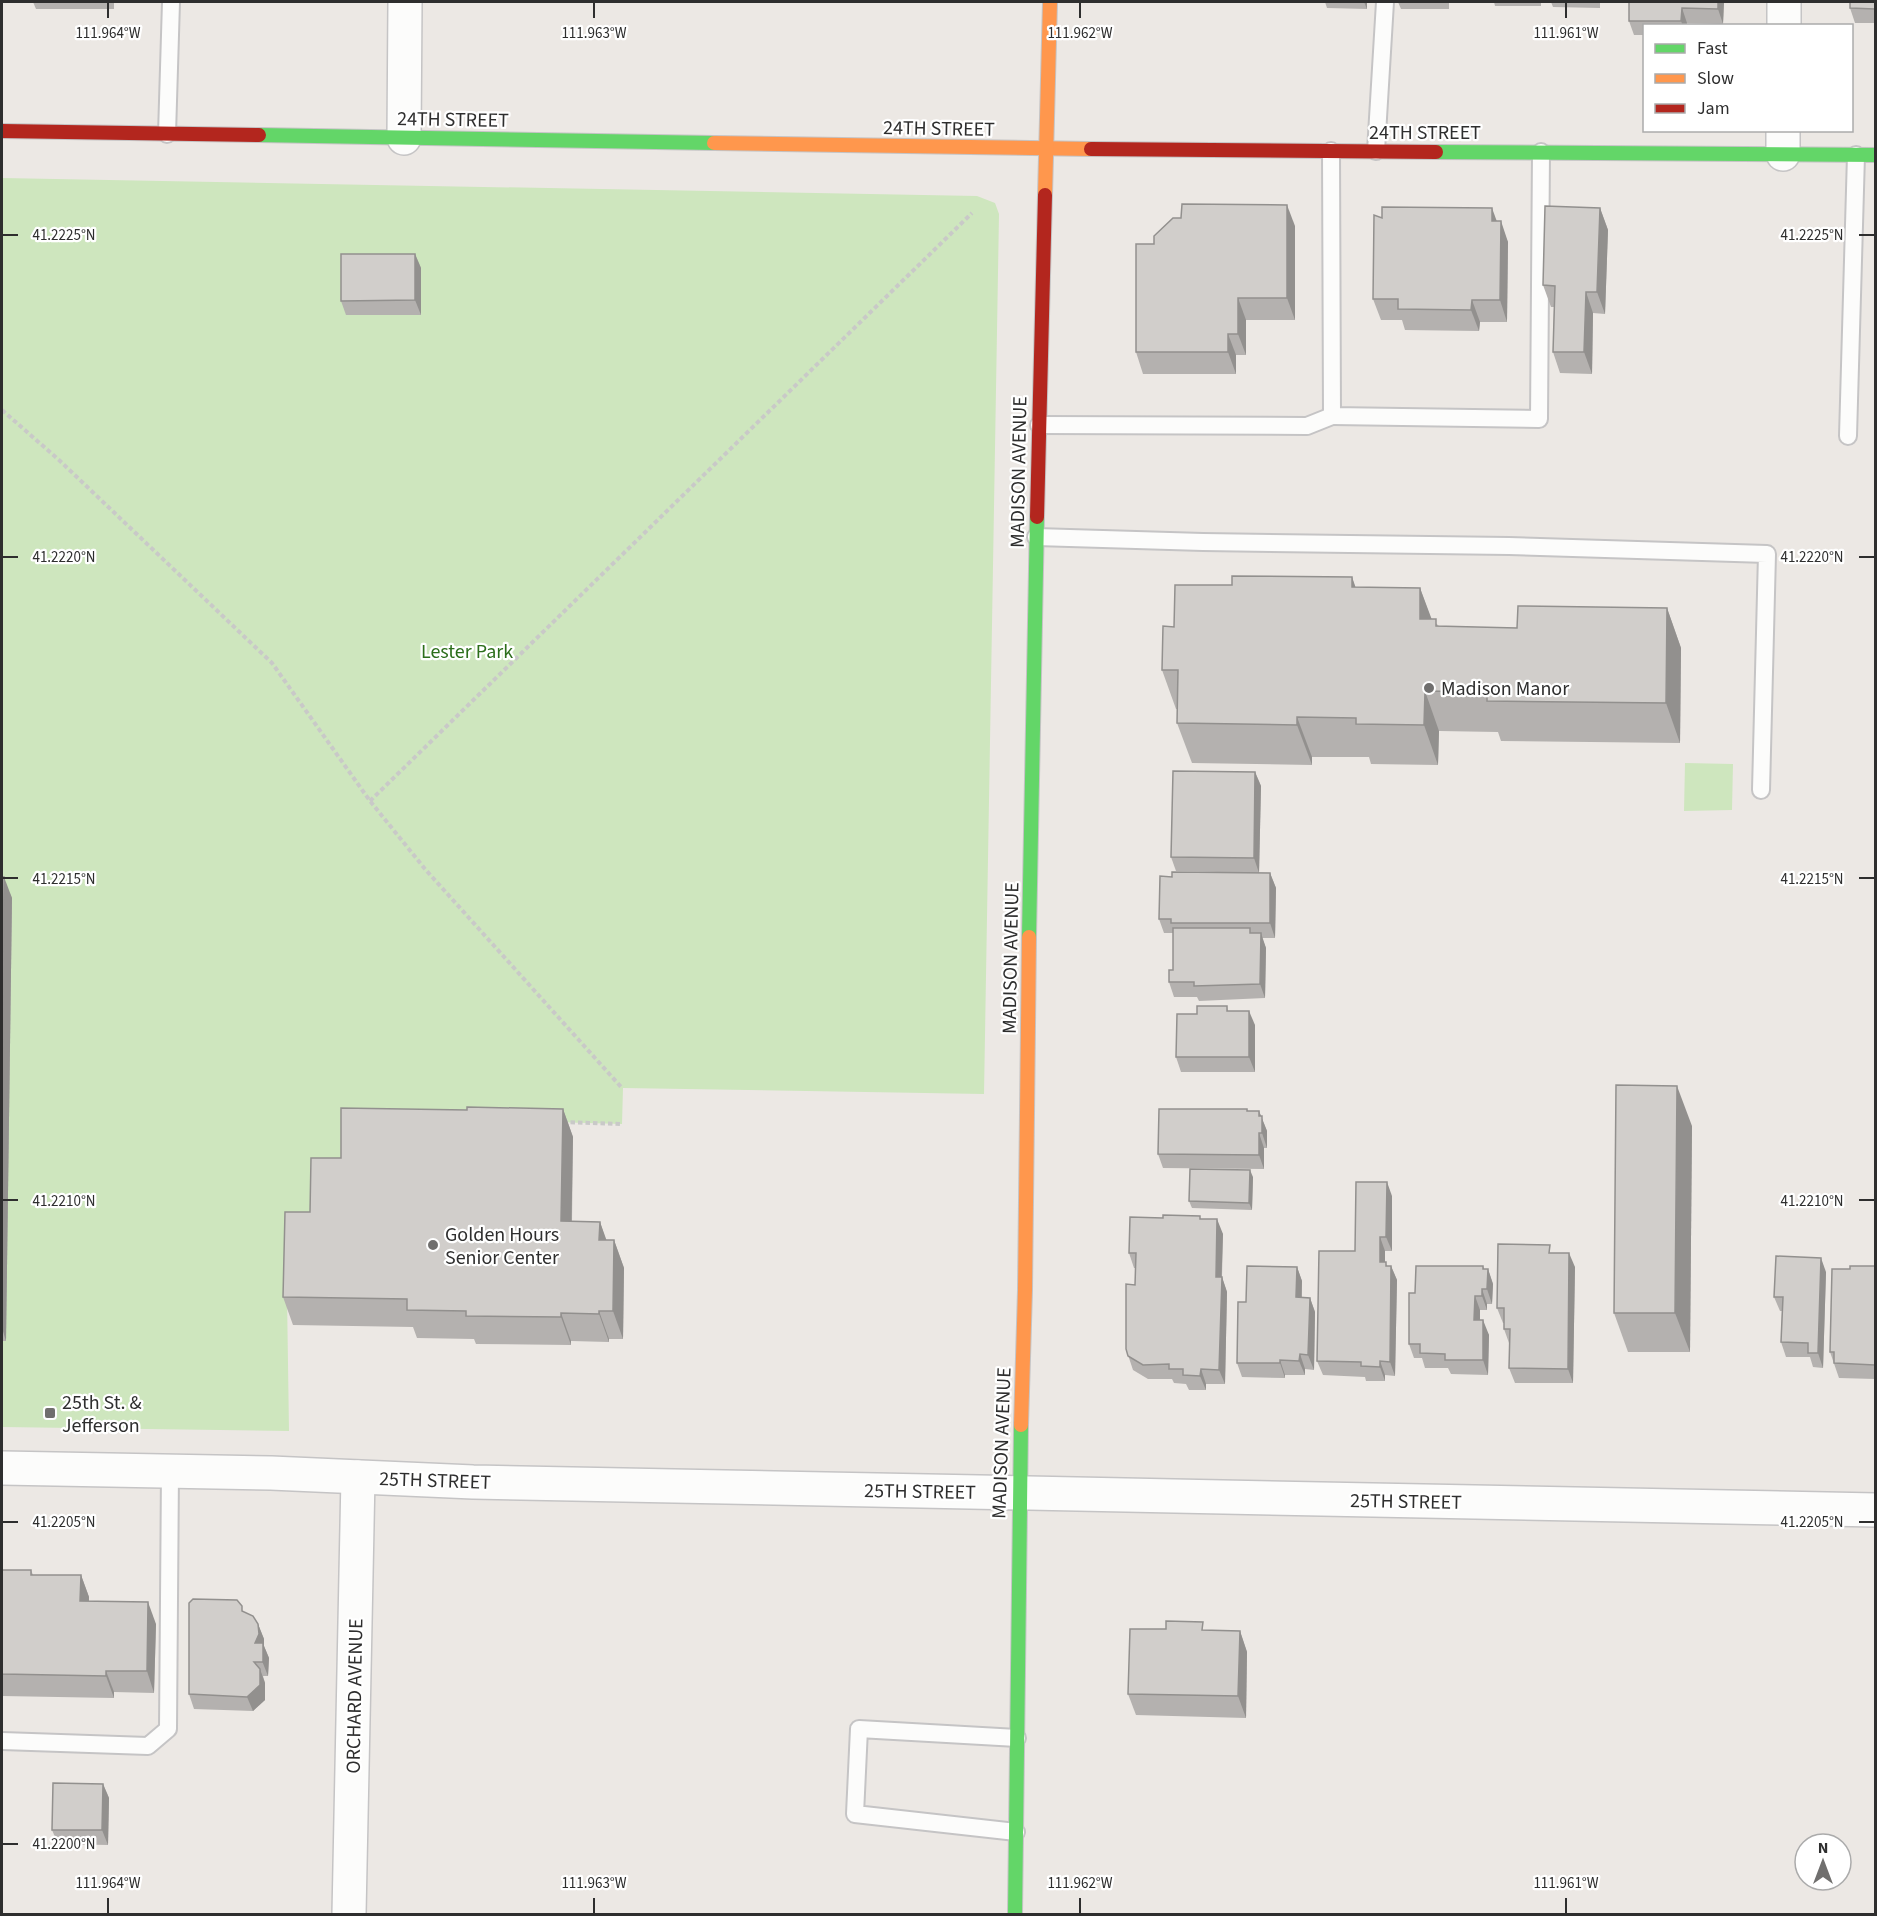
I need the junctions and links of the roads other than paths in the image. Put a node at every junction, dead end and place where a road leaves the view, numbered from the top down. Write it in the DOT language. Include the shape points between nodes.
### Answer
graph roads {
  1 [pos="171,2"];
  2 [pos="405,2"];
  3 [pos="1050,2"];
  4 [pos="1385,2"];
  5 [pos="1784,2"];
  6 [pos="1784,24"];
  7 [pos="2,131"];
  8 [pos="167,134"];
  9 [pos="404,138"];
  10 [pos="1783,142"];
  11 [pos="1047,149"];
  12 [pos="1331,151"];
  13 [pos="1376,151"];
  14 [pos="1540,152"];
  15 [pos="1856,155"];
  16 [pos="1875,155"];
  17 [pos="1332,416"];
  18 [pos="1039,425"];
  19 [pos="1848,436"];
  20 [pos="1036,537"];
  21 [pos="1761,790"];
  22 [pos="2,1468"];
  23 [pos="170,1471"];
  24 [pos="358,1477"];
  25 [pos="1018,1493"];
  26 [pos="1875,1510"];
  27 [pos="1017,1738"];
  28 [pos="2,1741"];
  29 [pos="1016,1833"];
  30 [pos="349,1914"];
  31 [pos="1016,1914"];
  1 -- 8 [label="lane"];
  2 -- 9 [label="street"];
  3 -- 11 [label="street, MADISON AVENUE"];
  4 -- 13 [label="lane"];
  5 -- 6 [label="street"];
  7 -- 8 [label="street, 24TH STREET"];
  8 -- 9 [label="street, 24TH STREET"];
  9 -- 11 [label="street, 24TH STREET"];
  10 -- 14 [label="street, 24TH STREET"];
  10 -- 15 [label="street, 24TH STREET"];
  11 -- 12 [label="street, 24TH STREET"];
  11 -- 18 [label="street, MADISON AVENUE"];
  12 -- 13 [label="street, 24TH STREET"];
  12 -- 17 [label="lane"];
  13 -- 14 [label="street, 24TH STREET"];
  14 -- 17 [label="lane" via="1539,419"];
  15 -- 16 [label="street, 24TH STREET"];
  15 -- 19 [label="lane"];
  17 -- 18 [label="lane" via="1307,426"];
  18 -- 20 [label="street, MADISON AVENUE"];
  20 -- 21 [label="lane" via="1767,554"];
  20 -- 25 [label="street, MADISON AVENUE" via="1025,1290"];
  22 -- 23 [label="street, 25TH STREET"];
  23 -- 24 [label="street, 25TH STREET"];
  23 -- 28 [label="lane" via="168,1730 148,1746"];
  24 -- 25 [label="street, 25TH STREET"];
  24 -- 30 [label="street, ORCHARD AVENUE"];
  25 -- 26 [label="street, 25TH STREET"];
  25 -- 27 [label="street, MADISON AVENUE"];
  27 -- 29 [label="street, MADISON AVENUE"];
  27 -- 29 [label="lane" via="859,1729 855,1814"];
  29 -- 31 [label="street, MADISON AVENUE"];
}
